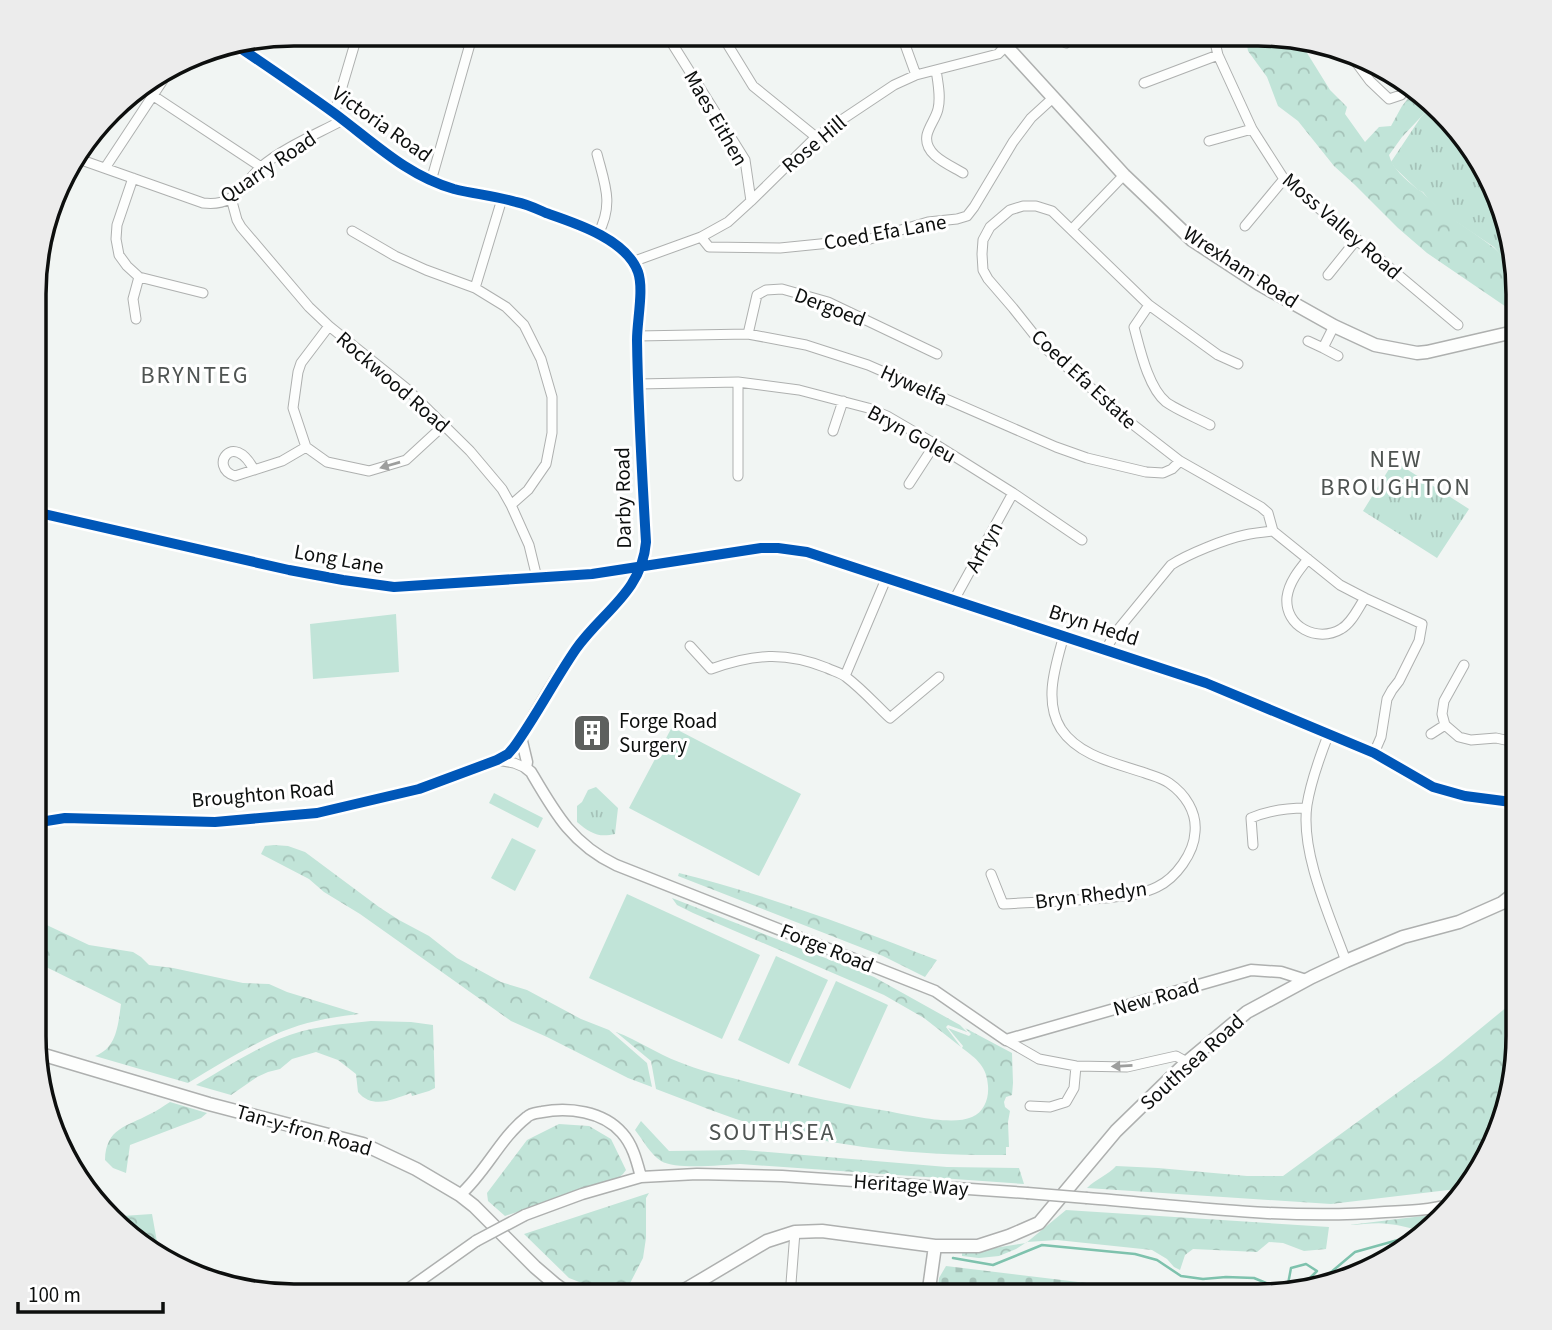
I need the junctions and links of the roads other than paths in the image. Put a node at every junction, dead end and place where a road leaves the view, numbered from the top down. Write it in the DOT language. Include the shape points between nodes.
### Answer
graph roads {
  1 [pos="355,46"];
  2 [pos="469,46"];
  3 [pos="675,46"];
  4 [pos="729,46"];
  5 [pos="905,46"];
  6 [pos="1006,46"];
  7 [pos="1216,46"];
  8 [pos="243,50"];
  9 [pos="1218,55"];
  10 [pos="1359,67"];
  11 [pos="936,70"];
  12 [pos="916,75"];
  13 [pos="1144,83"];
  14 [pos="160,85"];
  15 [pos="149,92"];
  16 [pos="1403,92"];
  17 [pos="153,95"];
  18 [pos="1054,97"];
  19 [pos="338,117"];
  20 [pos="1252,129"];
  21 [pos="816,137"];
  22 [pos="1209,141"];
  23 [pos="597,154"];
  24 [pos="84,162"];
  25 [pos="261,167"];
  26 [pos="105,169"];
  27 [pos="964,173"];
  28 [pos="1124,175"];
  29 [pos="133,178"];
  30 [pos="1284,179"];
  31 [pos="431,181"];
  32 [pos="231,198"];
  33 [pos="502,199"];
  34 [pos="751,201"];
  35 [pos="1245,226"];
  36 [pos="1072,229"];
  37 [pos="352,231"];
  38 [pos="598,234"];
  39 [pos="701,237"];
  40 [pos="1357,239"];
  41 [pos="632,262"];
  42 [pos="1328,275"];
  43 [pos="139,277"];
  44 [pos="475,288"];
  45 [pos="203,293"];
  46 [pos="1149,305"];
  47 [pos="136,319"];
  48 [pos="1458,325"];
  49 [pos="329,326"];
  50 [pos="1334,326"];
  51 [pos="748,334"];
  52 [pos="1506,334"];
  53 [pos="637,336"];
  54 [pos="1308,341"];
  55 [pos="1323,348"];
  56 [pos="937,354"];
  57 [pos="1338,355"];
  58 [pos="1238,364"];
  59 [pos="738,383"];
  60 [pos="638,384"];
  61 [pos="843,401"];
  62 [pos="444,425"];
  63 [pos="1210,425"];
  64 [pos="833,431"];
  65 [pos="935,444"];
  66 [pos="306,447"];
  67 [pos="1180,461"];
  68 [pos="254,470"];
  69 [pos="738,476"];
  70 [pos="909,484"];
  71 [pos="1013,493"];
  72 [pos="511,505"];
  73 [pos="46,515"];
  74 [pos="1273,531"];
  75 [pos="1082,540"];
  76 [pos="1308,559"];
  77 [pos="642,566"];
  78 [pos="537,578"];
  79 [pos="886,579"];
  80 [pos="1365,598"];
  81 [pos="954,600"];
  82 [pos="1064,635"];
  83 [pos="690,646"];
  84 [pos="1106,649"];
  85 [pos="1464,665"];
  86 [pos="845,676"];
  87 [pos="939,677"];
  88 [pos="1445,725"];
  89 [pos="1329,733"];
  90 [pos="1431,734"];
  91 [pos="521,737"];
  92 [pos="1506,740"];
  93 [pos="1374,753"];
  94 [pos="497,760"];
  95 [pos="526,768"];
  96 [pos="1506,801"];
  97 [pos="1306,808"];
  98 [pos="46,821"];
  99 [pos="1253,845"];
  100 [pos="991,874"];
  101 [pos="1506,900"];
  102 [pos="1346,961"];
  103 [pos="1306,981"];
  104 [pos="1006,1040"];
  105 [pos="46,1056"];
  106 [pos="1188,1062"];
  107 [pos="1076,1066"];
  108 [pos="1030,1106"];
  109 [pos="641,1177"];
  110 [pos="460,1195"];
  111 [pos="1437,1209"];
  112 [pos="795,1232"];
  113 [pos="935,1246"];
  114 [pos="415,1284"];
  115 [pos="555,1284"];
  116 [pos="695,1284"];
  117 [pos="791,1284"];
  118 [pos="930,1284"];
  1 -- 19 [label="street"];
  2 -- 31 [label="street"];
  3 -- 34 [label="street, Maes Eithen" via="745,160"];
  4 -- 21 [label="street" via="753,86"];
  5 -- 12 [label="street"];
  6 -- 11 [label="street, Rose Hill" via="998,54"];
  6 -- 18 [label="main road, Wrexham Road"];
  7 -- 9 [label="street, Moss Valley Road"];
  8 -- 19 [label="street, Victoria Road"];
  9 -- 13 [label="street"];
  9 -- 20 [label="street, Moss Valley Road"];
  10 -- 16 [label="street" via="1389,99"];
  11 -- 12 [label="street, Rose Hill"];
  11 -- 27 [label="street" via="940,96 926,137 928,145 934,155"];
  12 -- 21 [label="street, Rose Hill"];
  14 -- 17 [label="street"];
  15 -- 17 [label="street"];
  17 -- 25 [label="street"];
  17 -- 26 [label="street"];
  18 -- 28 [label="main road, Wrexham Road"];
  18 -- 39 [label="street, Coed Efa Lane" via="1013,142 967,216 870,239 780,248 709,247"];
  19 -- 25 [label="street, Quarry Road"];
  19 -- 31 [label="street, Victoria Road"];
  20 -- 22 [label="street"];
  20 -- 30 [label="street, Moss Valley Road"];
  21 -- 34 [label="street, Rose Hill"];
  23 -- 38 [label="street" via="608,199 606,220"];
  24 -- 26 [label="street, Quarry Road"];
  25 -- 32 [label="street, Quarry Road"];
  26 -- 29 [label="street, Quarry Road"];
  28 -- 36 [label="street"];
  28 -- 50 [label="main road, Wrexham Road" via="1192,240"];
  29 -- 32 [label="street, Quarry Road" via="203,203"];
  29 -- 43 [label="street" via="116,239 120,255"];
  30 -- 35 [label="street"];
  30 -- 40 [label="street, Moss Valley Road"];
  31 -- 33 [label="street, Victoria Road"];
  32 -- 49 [label="street, Rockwood Road" via="241,227"];
  33 -- 38 [label="street, Victoria Road"];
  33 -- 44 [label="street"];
  34 -- 39 [label="street, Rose Hill" via="728,222"];
  36 -- 46 [label="street, Coed Efa Estate"];
  36 -- 67 [label="street, Coed Efa Estate" via="1052,211 1036,206 1010,210 990,227 984,240 988,279 1044,347"];
  37 -- 44 [label="street" via="395,256"];
  38 -- 41 [label="street, Victoria Road"];
  39 -- 41 [label="street, Rose Hill"];
  40 -- 42 [label="street"];
  40 -- 48 [label="street, Moss Valley Road"];
  41 -- 53 [label="street, Darby Road" via="640,283"];
  43 -- 45 [label="street"];
  43 -- 47 [label="street" via="133,299"];
  44 -- 72 [label="street" via="506,307 524,326 541,359 552,397 546,464"];
  46 -- 58 [label="street, Coed Efa Estate" via="1218,355"];
  46 -- 63 [label="street" via="1134,327 1152,381 1166,402"];
  49 -- 62 [label="street, Rockwood Road"];
  49 -- 66 [label="street" via="298,372 293,408"];
  50 -- 52 [label="main road, Wrexham Road" via="1375,345 1417,353"];
  50 -- 55 [label="street"];
  51 -- 53 [label="street, Hywelfa"];
  51 -- 56 [label="street, Dergoed" via="757,295 782,289 828,302"];
  51 -- 67 [label="street, Hywelfa" via="806,345 868,365 1087,458 1146,472 1163,472"];
  53 -- 60 [label="street, Darby Road"];
  54 -- 55 [label="street"];
  55 -- 57 [label="street"];
  59 -- 60 [label="street, Bryn Goleu"];
  59 -- 61 [label="street, Bryn Goleu"];
  59 -- 69 [label="street"];
  60 -- 77 [label="street, Darby Road" via="646,542"];
  61 -- 64 [label="street"];
  61 -- 65 [label="street, Bryn Goleu" via="887,416"];
  62 -- 66 [label="street, one-way" via="406,460 369,471 327,462"];
  62 -- 72 [label="street, Rockwood Road"];
  65 -- 70 [label="street"];
  65 -- 71 [label="street, Bryn Goleu"];
  66 -- 68 [label="street"];
  67 -- 74 [label="street, Coed Efa Estate" via="1261,506"];
  71 -- 75 [label="street, Bryn Goleu"];
  71 -- 81 [label="street, Arfryn"];
  72 -- 78 [label="street, Rockwood Road" via="529,545"];
  73 -- 78 [label="street, Long Lane" via="289,570 394,587"];
  74 -- 76 [label="street, Coed Efa Estate"];
  74 -- 84 [label="street" via="1247,534 1171,565"];
  76 -- 80 [label="street, Coed Efa Estate"];
  76 -- 80 [label="street" via="1287,598 1292,618 1304,630 1322,635 1344,628"];
  77 -- 78 [label="street, Long Lane"];
  77 -- 79 [label="street, Bryn Hedd" via="778,548 807,552"];
  77 -- 91 [label="street, Darby Road" via="579,645"];
  79 -- 81 [label="street, Bryn Hedd"];
  79 -- 86 [label="street"];
  80 -- 93 [label="street, Coed Efa Estate" via="1422,624 1419,640 1387,699"];
  81 -- 82 [label="street, Bryn Hedd"];
  82 -- 84 [label="street, Bryn Hedd"];
  82 -- 100 [label="street, Bryn Rhedyn" via="1052,687 1059,726 1091,754 1166,780 1180,791 1196,825 1194,842 1184,864 1160,886 1127,895 1003,904"];
  83 -- 86 [label="street" via="711,669 749,657 786,656"];
  84 -- 89 [label="street, Bryn Hedd"];
  85 -- 88 [label="street" via="1444,701"];
  86 -- 87 [label="street" via="890,718"];
  88 -- 90 [label="street"];
  88 -- 92 [label="street" via="1471,740"];
  89 -- 93 [label="street, Bryn Hedd"];
  89 -- 97 [label="street"];
  91 -- 94 [label="street, Broughton Road"];
  91 -- 95 [label="street, Forge Road"];
  93 -- 96 [label="street, Bryn Hedd" via="1433,787"];
  94 -- 95 [label="street"];
  94 -- 98 [label="street, Broughton Road" via="419,789 317,813 215,822"];
  95 -- 104 [label="street, Forge Road" via="572,835 603,859 935,991"];
  97 -- 99 [label="street" via="1269,810 1251,818"];
  97 -- 102 [label="street" via="1311,862"];
  101 -- 102 [label="main road, Southsea Road" via="1459,922 1403,937"];
  102 -- 103 [label="main road, Southsea Road"];
  103 -- 104 [label="street, New Road" via="1280,972 1251,970"];
  103 -- 106 [label="main road, Southsea Road" via="1247,1012"];
  104 -- 107 [label="street, Forge Road" via="1039,1059"];
  105 -- 110 [label="main road, Tan-y-fron Road" via="363,1144"];
  106 -- 107 [label="street, Forge Road, one-way" via="1175,1056 1127,1067"];
  106 -- 113 [label="main road, Southsea Road" via="1116,1131 1039,1223 978,1246"];
  107 -- 108 [label="street" via="1074,1088 1066,1102"];
  109 -- 110 [label="street" via="621,1131 582,1111 560,1109 529,1115"];
  109 -- 111 [label="street, Heritage Way, bridge" via="768,1175 1295,1214"];
  109 -- 114 [label="street, Heritage Way, bridge" via="525,1215 475,1241"];
  110 -- 115 [label="main road, Tan-y-fron Road"];
  112 -- 113 [label="main road" via="822,1231"];
  112 -- 116 [label="main road" via="767,1241"];
  112 -- 117 [label="street"];
  113 -- 118 [label="main road"];
}
